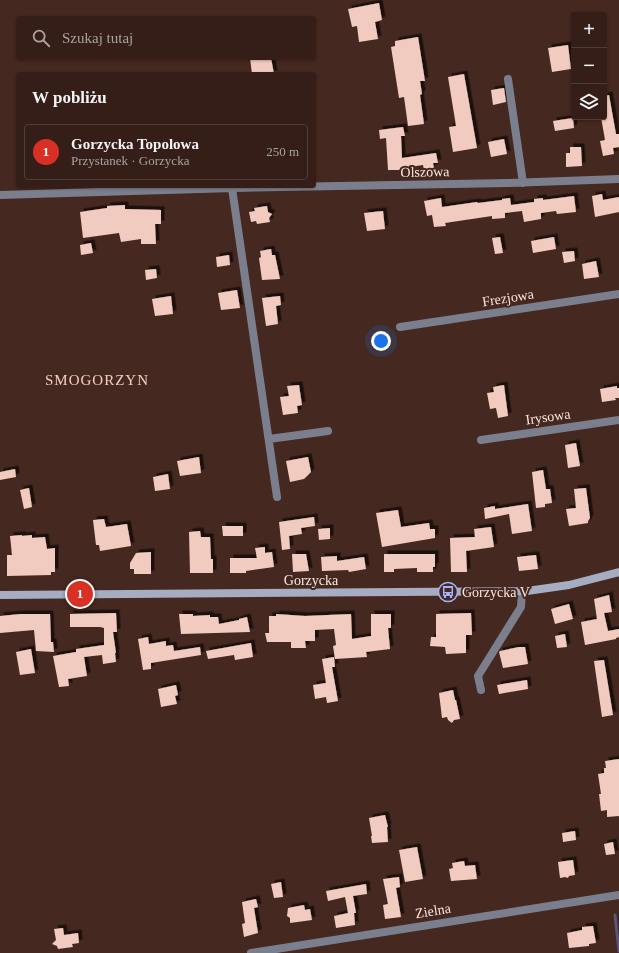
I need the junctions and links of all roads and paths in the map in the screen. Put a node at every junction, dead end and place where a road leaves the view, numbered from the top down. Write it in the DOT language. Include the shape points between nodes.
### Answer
graph roads {
  1 [pos="508,79"];
  2 [pos="619,179"];
  3 [pos="523,183"];
  4 [pos="316,187"];
  5 [pos="232,188"];
  6 [pos="0,195"];
  7 [pos="619,294"];
  8 [pos="400,327"];
  9 [pos="619,420"];
  10 [pos="328,431"];
  11 [pos="269,439"];
  12 [pos="481,440"];
  13 [pos="277,497"];
  14 [pos="619,572"];
  15 [pos="522,591"];
  16 [pos="0,595"];
  17 [pos="480,690"];
  18 [pos="619,895"];
  19 [pos="251,953"];
  1 -- 3 [label="street"];
  2 -- 3 [label="street, Olszowa"];
  3 -- 4 [label="street, Olszowa"];
  5 -- 6 [label="street, Olszowa"];
  5 -- 11 [label="street"];
  7 -- 8 [label="street, Frezjowa"];
  9 -- 12 [label="street, Irysowa"];
  10 -- 11 [label="street"];
  11 -- 13 [label="street"];
  14 -- 15 [label="street, Gorzycka" via="556,588"];
  15 -- 16 [label="street, Gorzycka"];
  15 -- 17 [label="street" via="521,607 478,676"];
  18 -- 19 [label="street, Zielna"];
}
